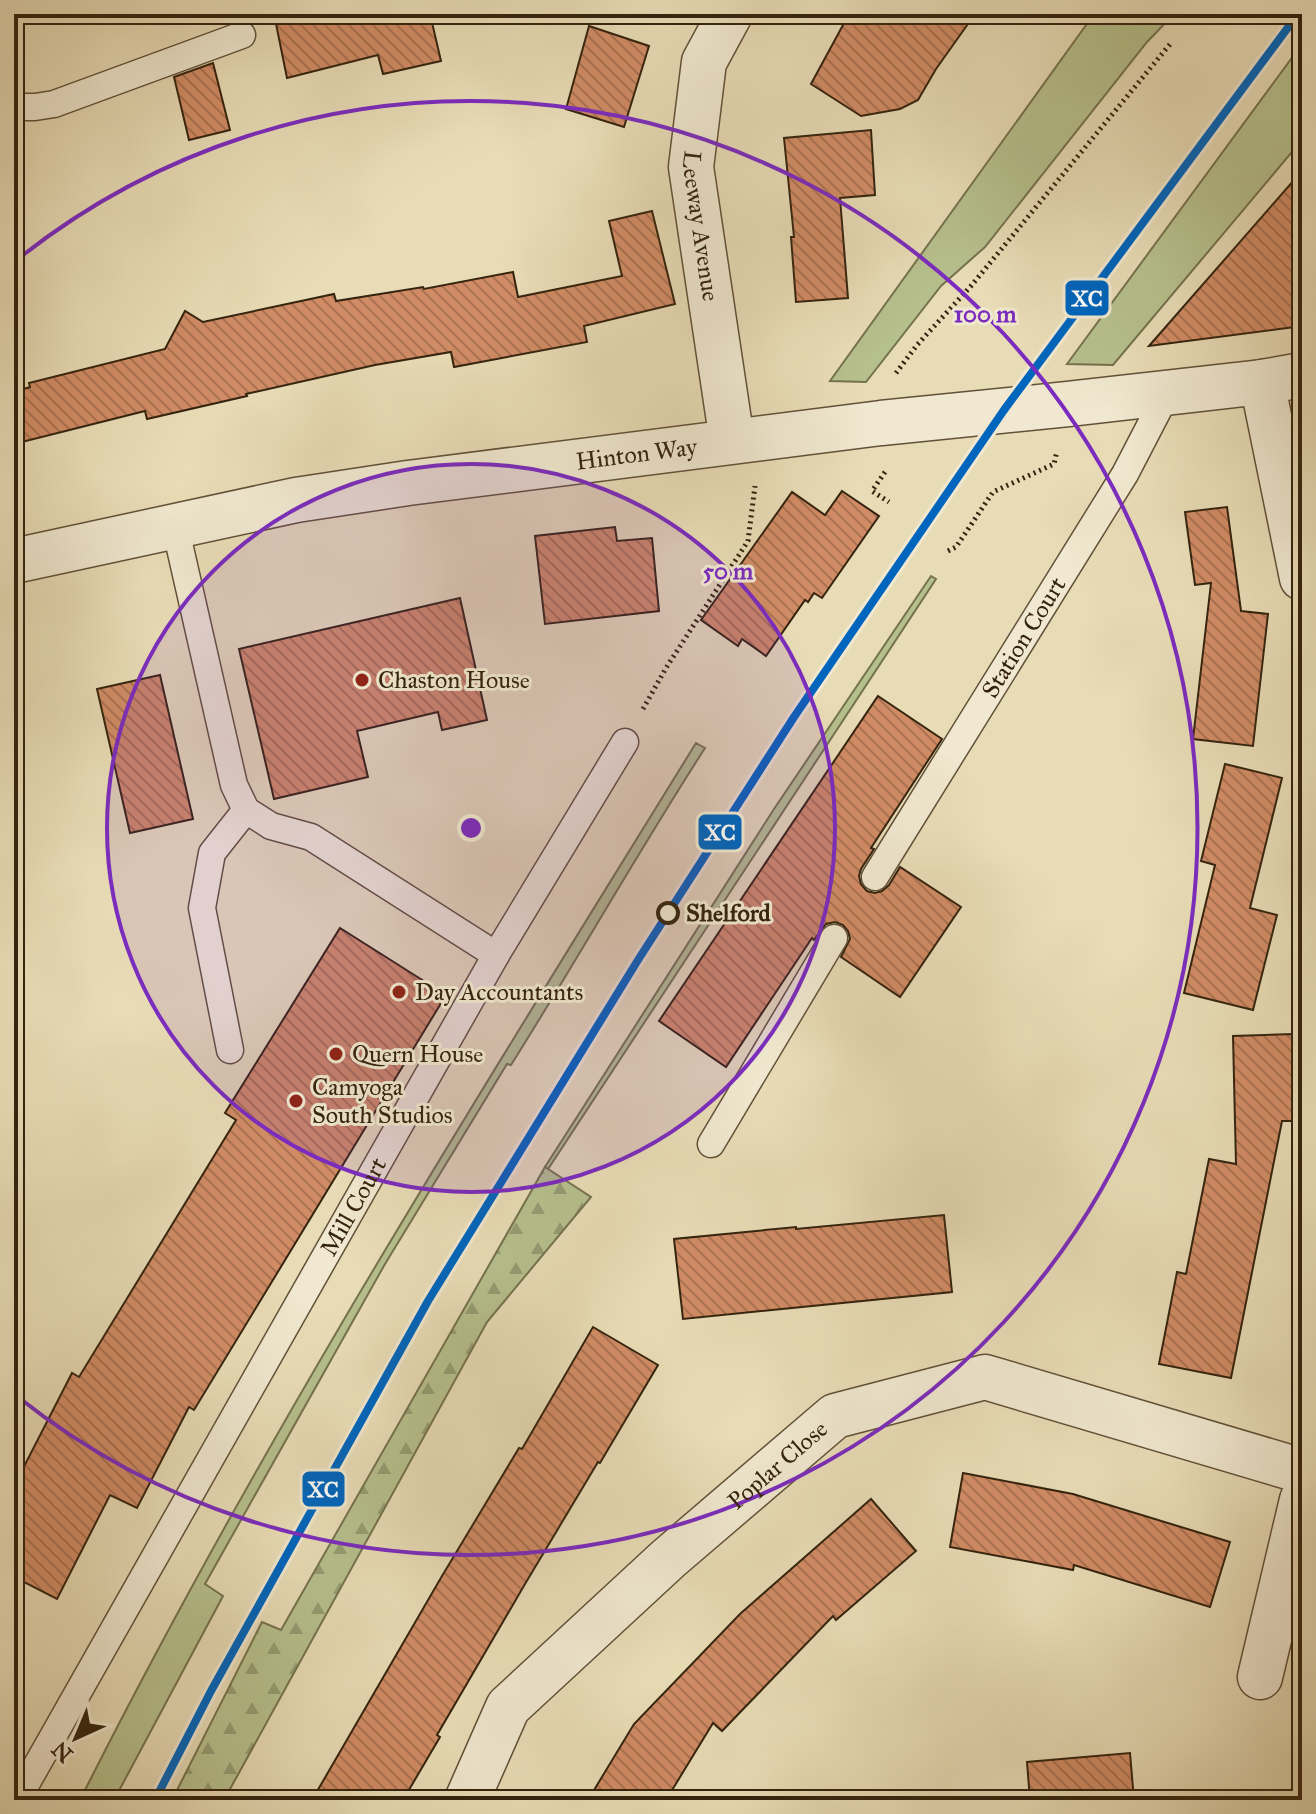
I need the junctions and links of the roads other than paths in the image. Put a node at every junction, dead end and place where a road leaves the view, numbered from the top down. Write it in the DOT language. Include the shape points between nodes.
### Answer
graph roads {
  1 [pos="730,14"];
  2 [pos="242,35"];
  3 [pos="14,107"];
  4 [pos="1282,378"];
  5 [pos="1167,393"];
  6 [pos="745,440"];
  7 [pos="175,526"];
  8 [pos="14,561"];
  9 [pos="1302,578"];
  10 [pos="625,742"];
  11 [pos="246,810"];
  12 [pos="875,877"];
  13 [pos="834,938"];
  14 [pos="496,955"];
  15 [pos="230,1050"];
  16 [pos="711,1144"];
  17 [pos="1302,1471"];
  18 [pos="1302,1500"];
  19 [pos="1260,1677"];
  20 [pos="17,1800"];
  21 [pos="467,1800"];
  1 -- 6 [label="street, Leeway Avenue" via="704,62 691,167"];
  2 -- 3 [label="lane" via="54,104"];
  4 -- 5 [label="street, Hinton Way"];
  4 -- 9 [label="street"];
  5 -- 6 [label="street, Hinton Way"];
  5 -- 12 [label="lane, Station Court" via="1125,474"];
  6 -- 7 [label="street, Hinton Way" via="296,500"];
  7 -- 8 [label="street, Hinton Way"];
  7 -- 11 [label="lane" via="234,785"];
  10 -- 14 [label="lane, Mill Court"];
  11 -- 14 [label="lane" via="271,826 311,837"];
  11 -- 15 [label="lane" via="212,853 202,908"];
  13 -- 16 [label="lane"];
  14 -- 20 [label="lane, Mill Court"];
  17 -- 21 [label="street, Poplar Close" via="985,1377 835,1416 668,1559 508,1707"];
  18 -- 19 [label="street"];
}
